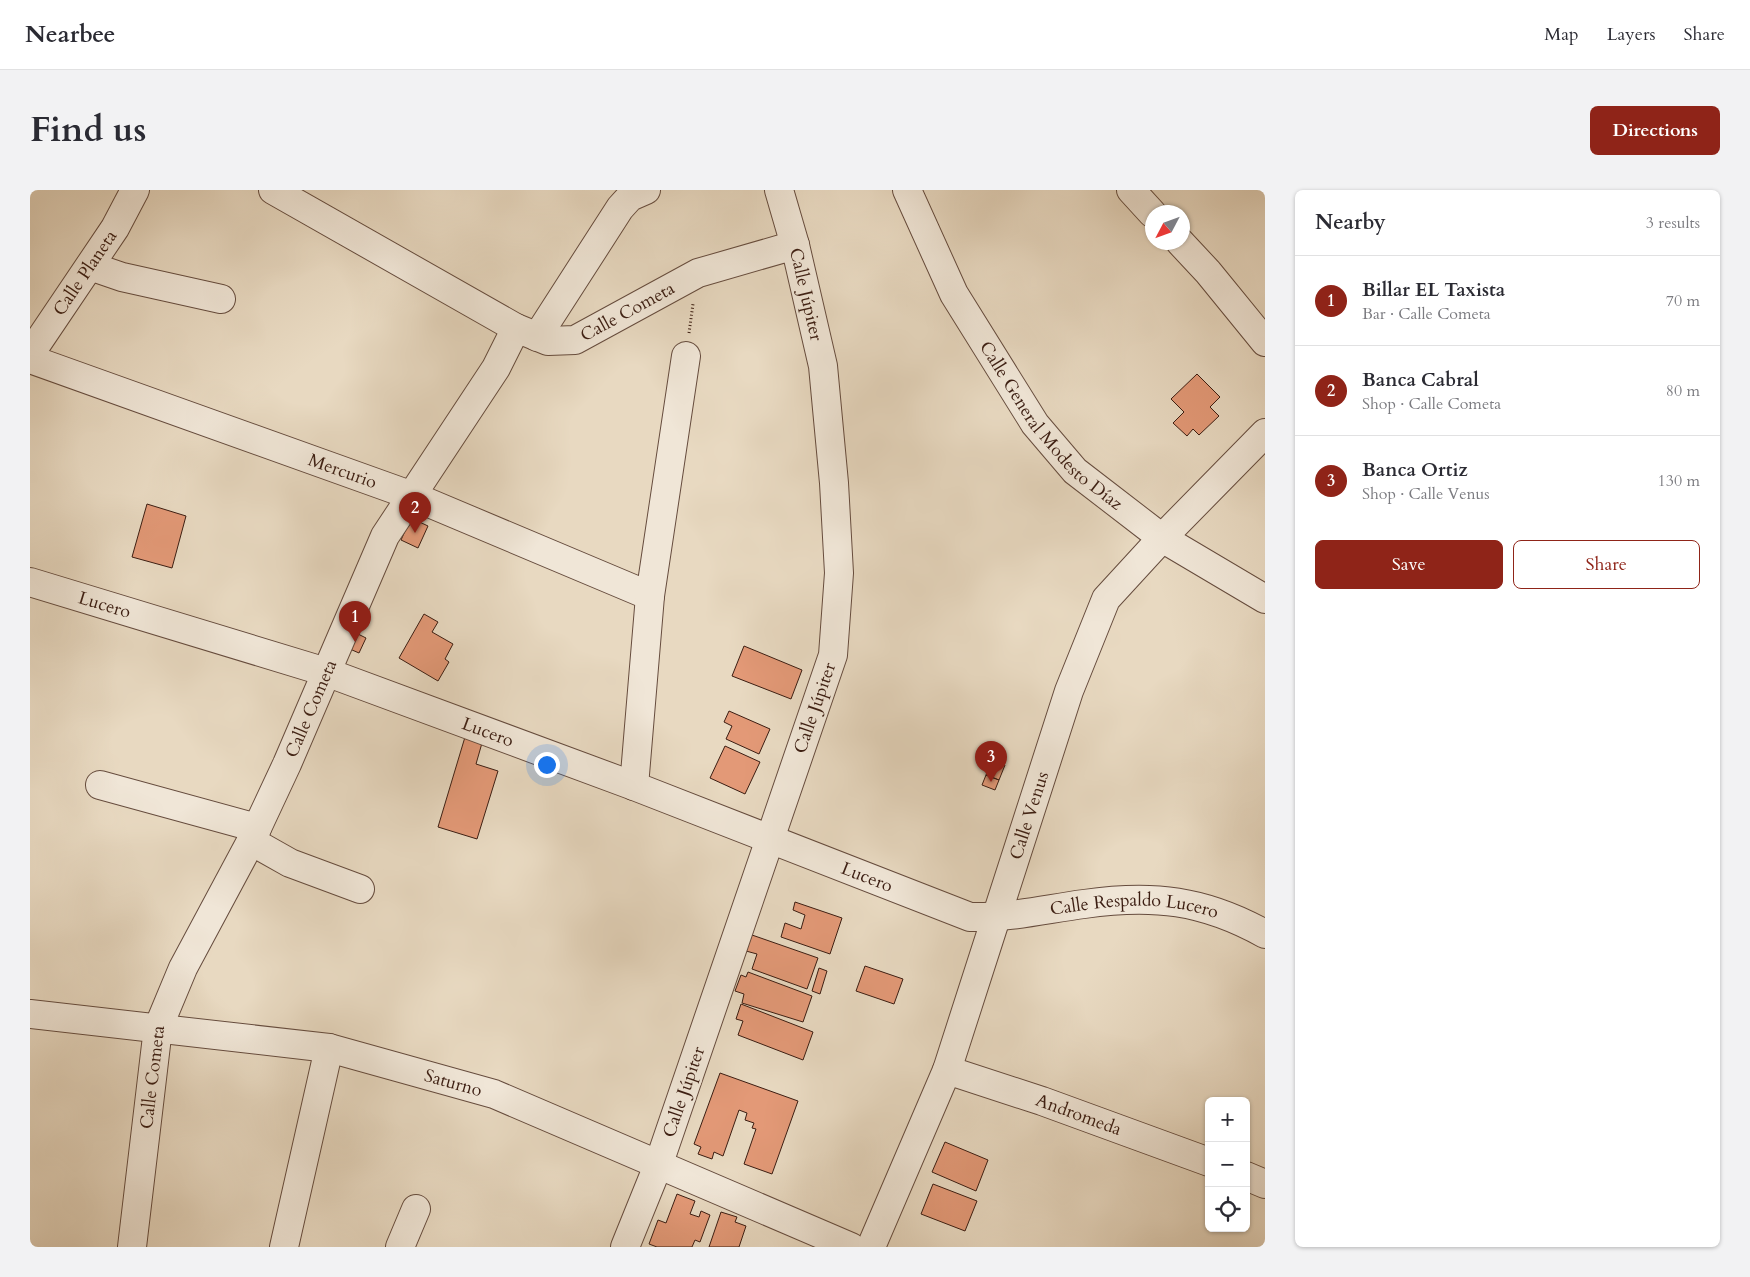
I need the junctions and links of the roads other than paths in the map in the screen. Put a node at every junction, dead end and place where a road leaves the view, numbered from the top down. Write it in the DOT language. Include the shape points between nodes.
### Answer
graph roads {
  1 [pos="135,190"];
  2 [pos="273,190"];
  3 [pos="646,190"];
  4 [pos="779,190"];
  5 [pos="907,190"];
  6 [pos="1131,190"];
  7 [pos="1145,205"];
  8 [pos="794,245"];
  9 [pos="1187,250"];
  10 [pos="90,266"];
  11 [pos="698,273"];
  12 [pos="220,299"];
  13 [pos="527,332"];
  14 [pos="1265,342"];
  15 [pos="30,354"];
  16 [pos="686,356"];
  17 [pos="30,359"];
  18 [pos="1265,433"];
  19 [pos="410,495"];
  20 [pos="1162,538"];
  21 [pos="30,582"];
  22 [pos="650,596"];
  23 [pos="1265,599"];
  24 [pos="326,672"];
  25 [pos="100,785"];
  26 [pos="634,786"];
  27 [pos="254,834"];
  28 [pos="771,839"];
  29 [pos="360,889"];
  30 [pos="998,918"];
  31 [pos="1265,934"];
  32 [pos="30,1014"];
  33 [pos="158,1028"];
  34 [pos="329,1048"];
  35 [pos="947,1070"];
  36 [pos="1205,1161"];
  37 [pos="659,1163"];
  38 [pos="1250,1178"];
  39 [pos="1265,1184"];
  40 [pos="416,1210"];
  41 [pos="132,1247"];
  42 [pos="284,1247"];
  43 [pos="400,1247"];
  44 [pos="626,1247"];
  45 [pos="851,1247"];
  46 [pos="871,1247"];
  1 -- 10 [label="street, Calle Planeta"];
  2 -- 13 [label="street"];
  3 -- 13 [label="street" via="630,197 620,208"];
  4 -- 8 [label="street"];
  5 -- 20 [label="street, Calle General Modesto Díaz" via="954,294 1035,424 1075,471"];
  6 -- 7 [label="street"];
  8 -- 11 [label="street, Calle Júpiter"];
  8 -- 28 [label="street, Calle Júpiter" via="823,366 839,573 833,655"];
  9 -- 14 [label="street"];
  10 -- 12 [label="street" via="122,278"];
  10 -- 15 [label="street, Calle Planeta"];
  11 -- 13 [label="street, Calle Cometa" via="575,340 548,342"];
  13 -- 19 [label="street, Calle Cometa" via="496,368"];
  16 -- 22 [label="street"];
  17 -- 19 [label="street, Mercurio"];
  18 -- 20 [label="street, Calle Venus"];
  19 -- 22 [label="street, Mercurio"];
  19 -- 24 [label="street, Calle Cometa" via="386,536"];
  20 -- 23 [label="street, Calle General Modesto Díaz"];
  20 -- 30 [label="street, Calle Venus" via="1106,599 1069,691"];
  21 -- 24 [label="street, Lucero"];
  22 -- 26 [label="street"];
  24 -- 26 [label="street, Lucero"];
  24 -- 27 [label="street, Calle Cometa"];
  25 -- 27 [label="street"];
  26 -- 28 [label="street, Lucero"];
  27 -- 29 [label="street" via="290,863"];
  27 -- 33 [label="street, Calle Cometa" via="183,968"];
  28 -- 30 [label="street, Lucero" via="970,917"];
  28 -- 37 [label="street, Calle Júpiter"];
  30 -- 31 [label="street, Calle Respaldo Lucero" via="1086,903 1160,899 1217,910"];
  30 -- 35 [label="street, Calle Venus"];
  32 -- 33 [label="street, Saturno"];
  33 -- 34 [label="street, Saturno"];
  33 -- 41 [label="street, Calle Cometa"];
  34 -- 37 [label="street, Saturno" via="494,1094"];
  34 -- 42 [label="street"];
  35 -- 36 [label="street, Andromeda"];
  35 -- 46 [label="street, Calle Venus"];
  37 -- 44 [label="street, Calle Júpiter"];
  37 -- 45 [label="street, Saturno"];
  38 -- 39 [label="street"];
  40 -- 43 [label="street"];
}
